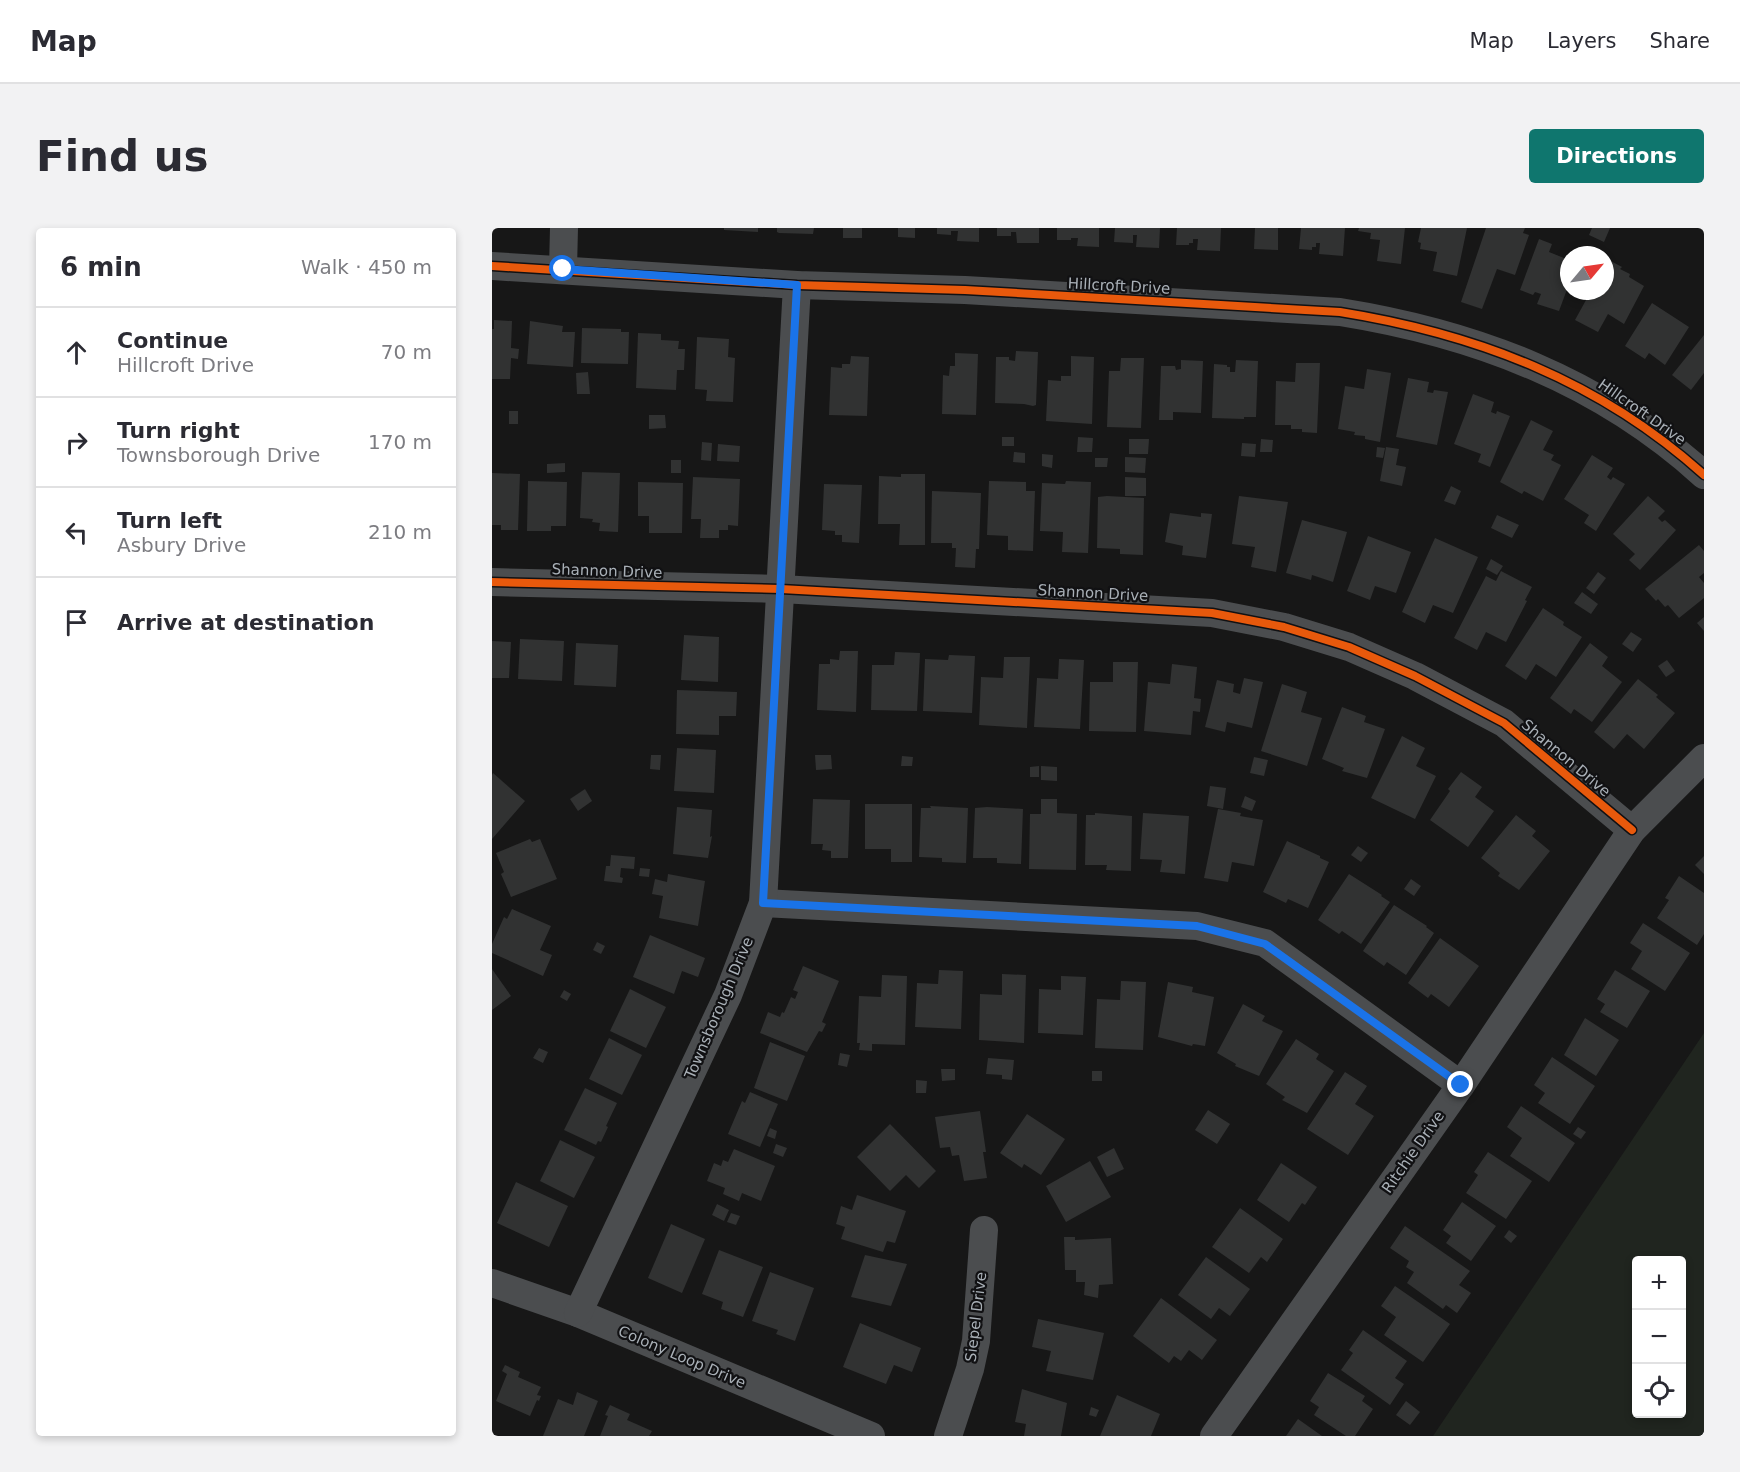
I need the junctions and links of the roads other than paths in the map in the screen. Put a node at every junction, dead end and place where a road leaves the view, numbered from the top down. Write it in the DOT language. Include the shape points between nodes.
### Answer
graph roads {
  1 [pos="564,228"];
  2 [pos="492,266"];
  3 [pos="563,269"];
  4 [pos="797,285"];
  5 [pos="1704,475"];
  6 [pos="492,582"];
  7 [pos="781,589"];
  8 [pos="1704,758"];
  9 [pos="1632,830"];
  10 [pos="763,903"];
  11 [pos="1461,1085"];
  12 [pos="984,1230"];
  13 [pos="492,1283"];
  14 [pos="578,1313"];
  15 [pos="871,1436"];
  16 [pos="948,1436"];
  17 [pos="1214,1436"];
  1 -- 3 [label="street"];
  2 -- 3 [label="street, Hillcroft Drive"];
  3 -- 4 [label="street, Hillcroft Drive"];
  4 -- 5 [label="street, Hillcroft Drive" via="965,290 1340,312 1392,320 1518,359 1575,384 1653,433"];
  4 -- 7 [label="street, Townsborough Drive"];
  6 -- 7 [label="street, Shannon Drive"];
  7 -- 9 [label="street, Shannon Drive" via="1212,613 1284,627 1349,647 1504,723"];
  7 -- 10 [label="street, Townsborough Drive"];
  8 -- 9 [label="street, Ritchie Drive"];
  9 -- 11 [label="street, Ritchie Drive"];
  10 -- 11 [label="street" via="1197,926 1254,940 1265,944"];
  10 -- 14 [label="street, Townsborough Drive" via="728,995"];
  11 -- 17 [label="street, Ritchie Drive"];
  12 -- 16 [label="street, Siepel Drive" via="976,1341"];
  13 -- 14 [label="street, Colony Loop Drive"];
  14 -- 15 [label="street, Colony Loop Drive"];
}
